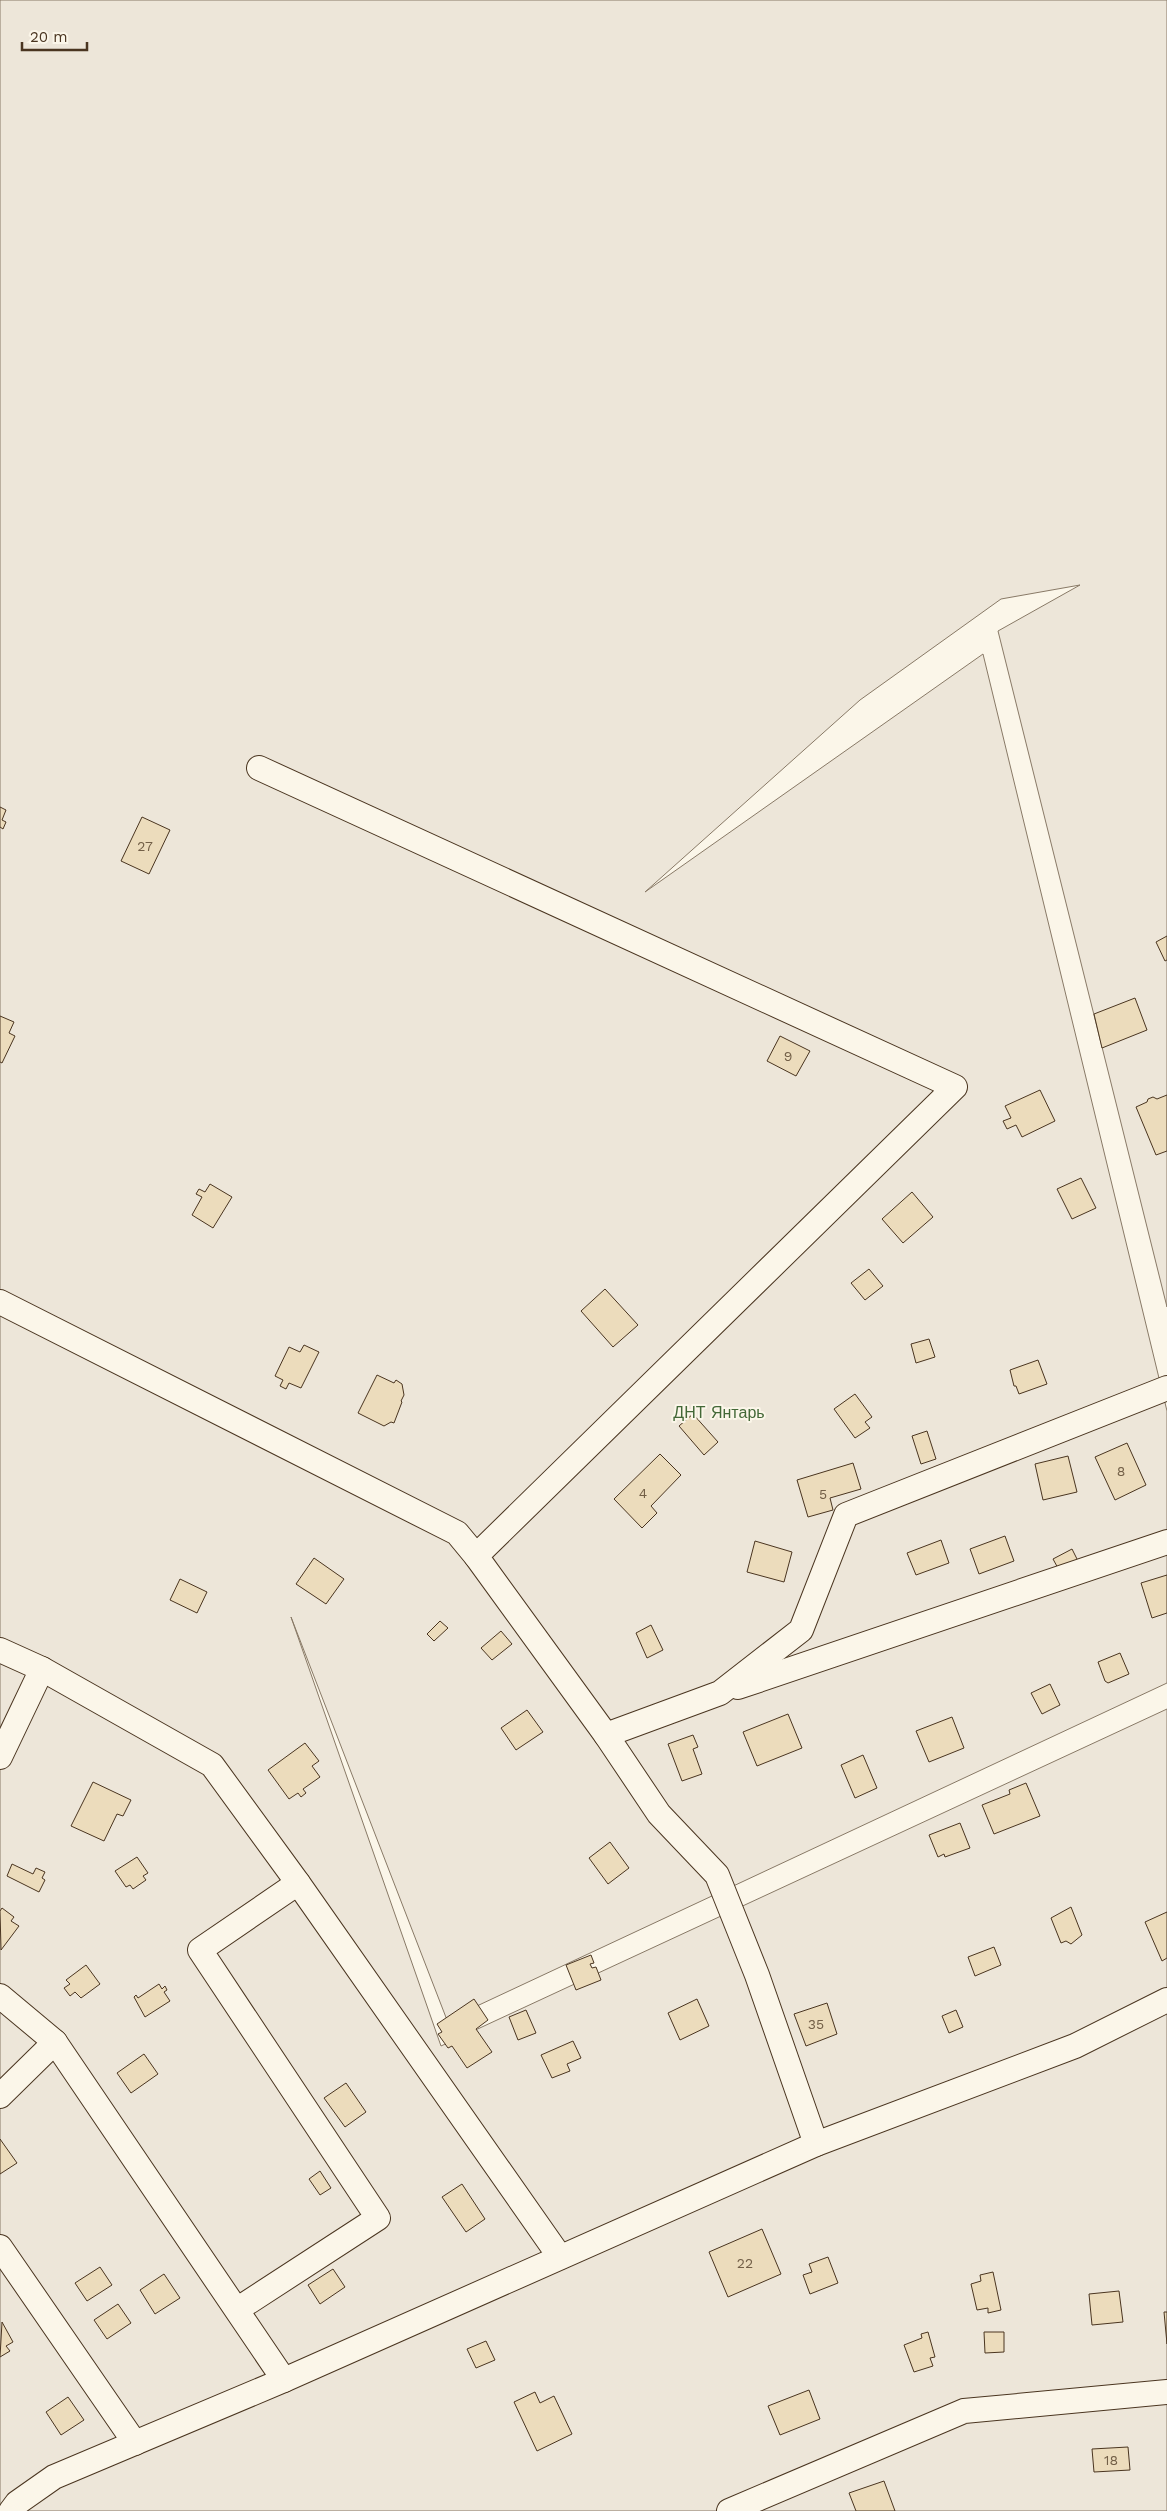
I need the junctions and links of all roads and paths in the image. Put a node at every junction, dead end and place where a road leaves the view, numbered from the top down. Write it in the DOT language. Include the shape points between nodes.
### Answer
graph roads {
  1 [pos="259,768"];
  2 [pos="0,1302"];
  3 [pos="1167,1388"];
  4 [pos="1167,1542"];
  5 [pos="476,1556"];
  6 [pos="0,1650"];
  7 [pos="42,1669"];
  8 [pos="720,1693"];
  9 [pos="606,1735"];
  10 [pos="0,1757"];
  11 [pos="298,1883"];
  12 [pos="0,1996"];
  13 [pos="1167,2000"];
  14 [pos="55,2042"];
  15 [pos="0,2096"];
  16 [pos="816,2144"];
  17 [pos="0,2247"];
  18 [pos="560,2257"];
  19 [pos="238,2309"];
  20 [pos="284,2380"];
  21 [pos="1167,2392"];
  22 [pos="135,2443"];
  23 [pos="17,2508"];
  24 [pos="729,2511"];
  1 -- 5 [label="street" via="955,1087"];
  2 -- 5 [label="street" via="456,1533"];
  3 -- 8 [label="street" via="846,1515 801,1630"];
  4 -- 8 [label="street"];
  5 -- 9 [label="street"];
  6 -- 7 [label="street"];
  7 -- 10 [label="street"];
  7 -- 11 [label="street" via="212,1765"];
  8 -- 9 [label="street"];
  9 -- 16 [label="street" via="659,1814 717,1875 757,1975"];
  11 -- 18 [label="street"];
  11 -- 19 [label="street" via="200,1950 378,2218"];
  12 -- 14 [label="street"];
  13 -- 16 [label="street" via="1075,2046"];
  14 -- 15 [label="street"];
  14 -- 19 [label="street"];
  16 -- 18 [label="street"];
  17 -- 22 [label="street"];
  18 -- 20 [label="street"];
  19 -- 20 [label="street"];
  20 -- 22 [label="street"];
  21 -- 24 [label="street" via="964,2411"];
  22 -- 23 [label="street" via="54,2477"];
}
